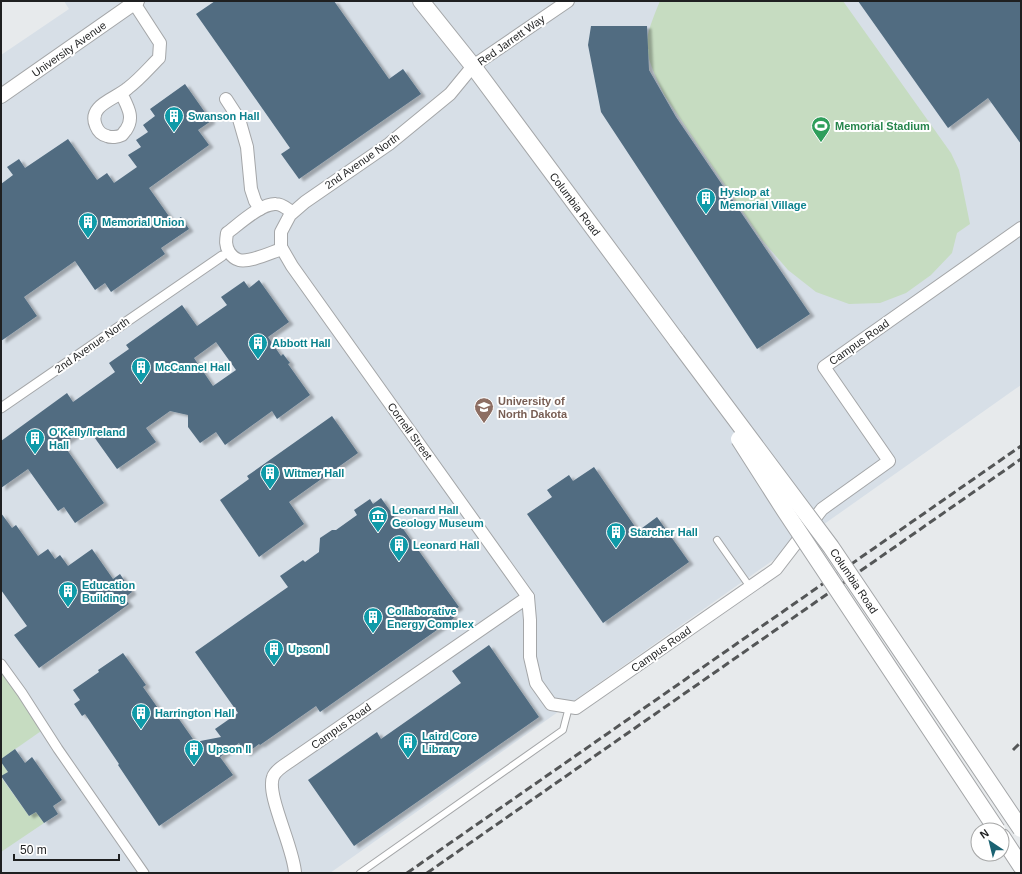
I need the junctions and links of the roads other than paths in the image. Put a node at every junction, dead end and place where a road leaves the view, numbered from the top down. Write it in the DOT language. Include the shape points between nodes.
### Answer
graph roads {
  1 [pos="421,1"];
  2 [pos="568,1"];
  3 [pos="136,2"];
  4 [pos="473,66"];
  5 [pos="121,93"];
  6 [pos="1,96"];
  7 [pos="226,99"];
  8 [pos="260,209"];
  9 [pos="292,212"];
  10 [pos="1021,228"];
  11 [pos="282,249"];
  12 [pos="222,256"];
  13 [pos="677,341"];
  14 [pos="1,408"];
  15 [pos="717,540"];
  16 [pos="750,587"];
  17 [pos="528,597"];
  18 [pos="1,664"];
  19 [pos="569,707"];
  20 [pos="992,822"];
  21 [pos="1021,830"];
  22 [pos="1010,849"];
  23 [pos="1021,866"];
  24 [pos="144,873"];
  25 [pos="295,873"];
  26 [pos="360,873"];
  1 -- 4 [label="main road, Columbia Road"];
  2 -- 4 [label="street, Red Jarrett Way"];
  3 -- 5 [label="street" via="160,43 159,58"];
  3 -- 6 [label="street, University Avenue"];
  4 -- 9 [label="street, 2nd Avenue North" via="450,94 389,144"];
  4 -- 13 [label="main road, Columbia Road"];
  7 -- 8 [label="street" via="239,119 247,148 251,189"];
  8 -- 9 [label="street" via="274,204"];
  8 -- 11 [label="street" via="227,233 225,242 228,250 239,260 248,260"];
  9 -- 11 [label="street, 2nd Avenue North" via="281,232"];
  10 -- 16 [label="street, Campus Road" via="824,367 889,461 822,509 776,569"];
  11 -- 17 [label="street, Cornell Street"];
  12 -- 14 [label="street, 2nd Avenue North"];
  13 -- 20 [label="main road, Columbia Road, bridge" via="785,511"];
  13 -- 21 [label="main road, Columbia Road, bridge" via="831,547"];
  15 -- 16 [label="lane"];
  16 -- 19 [label="street, Campus Road" via="576,708"];
  17 -- 19 [label="street" via="530,657 536,683 551,704"];
  17 -- 25 [label="street, Campus Road" via="288,762 273,775 273,795 292,854"];
  18 -- 24 [label="street"];
  19 -- 26 [label="lane" via="560,733"];
  22 -- 23 [label="main road"];
}
